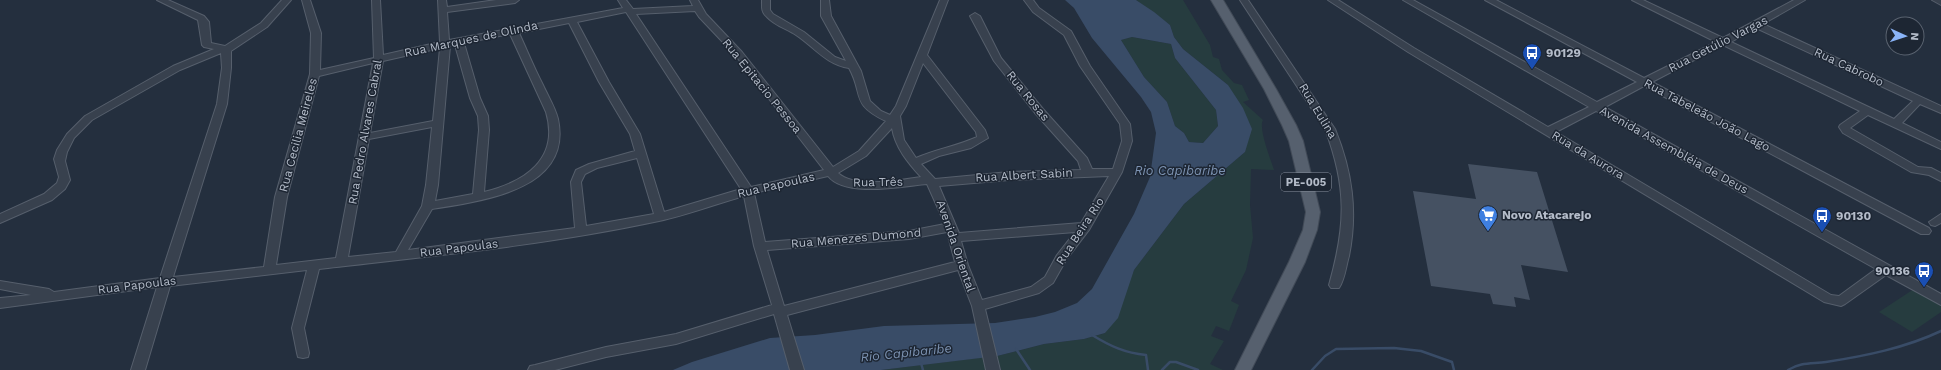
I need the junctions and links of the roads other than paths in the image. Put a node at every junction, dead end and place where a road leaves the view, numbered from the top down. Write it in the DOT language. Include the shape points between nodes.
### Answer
graph roads {
  1 [pos="161,0"];
  2 [pos="287,0"];
  3 [pos="306,0"];
  4 [pos="376,0"];
  5 [pos="515,0"];
  6 [pos="622,0"];
  7 [pos="766,0"];
  8 [pos="825,0"];
  9 [pos="944,0"];
  10 [pos="1028,0"];
  11 [pos="1217,0"];
  12 [pos="1244,0"];
  13 [pos="1352,0"];
  14 [pos="1407,0"];
  15 [pos="1489,0"];
  16 [pos="1636,0"];
  17 [pos="1936,0"];
  18 [pos="1793,1"];
  19 [pos="1336,2"];
  20 [pos="1941,2"];
  21 [pos="696,4"];
  22 [pos="443,5"];
  23 [pos="630,11"];
  24 [pos="975,16"];
  25 [pos="572,19"];
  26 [pos="1755,24"];
  27 [pos="513,30"];
  28 [pos="459,41"];
  29 [pos="1723,42"];
  30 [pos="446,44"];
  31 [pos="225,49"];
  32 [pos="921,54"];
  33 [pos="379,59"];
  34 [pos="853,65"];
  35 [pos="315,74"];
  36 [pos="1643,82"];
  37 [pos="1919,100"];
  38 [pos="1597,106"];
  39 [pos="1941,110"];
  40 [pos="1867,111"];
  41 [pos="894,118"];
  42 [pos="438,123"];
  43 [pos="1895,124"];
  44 [pos="1549,131"];
  45 [pos="365,137"];
  46 [pos="878,140"];
  47 [pos="899,140"];
  48 [pos="1941,146"];
  49 [pos="642,153"];
  50 [pos="914,163"];
  51 [pos="831,172"];
  52 [pos="1087,172"];
  53 [pos="1117,172"];
  54 [pos="1941,177"];
  55 [pos="931,181"];
  56 [pos="748,191"];
  57 [pos="478,197"];
  58 [pos="428,206"];
  59 [pos="660,216"];
  60 [pos="0,219"];
  61 [pos="1085,227"];
  62 [pos="581,231"];
  63 [pos="1925,231"];
  64 [pos="953,232"];
  65 [pos="760,246"];
  66 [pos="399,256"];
  67 [pos="341,263"];
  68 [pos="962,265"];
  69 [pos="314,266"];
  70 [pos="1885,269"];
  71 [pos="269,271"];
  72 [pos="165,282"];
  73 [pos="0,285"];
  74 [pos="1335,285"];
  75 [pos="62,295"];
  76 [pos="1941,300"];
  77 [pos="0,303"];
  78 [pos="979,310"];
  79 [pos="779,313"];
  80 [pos="303,353"];
  81 [pos="138,370"];
  82 [pos="534,370"];
  83 [pos="797,370"];
  84 [pos="993,370"];
  85 [pos="1243,370"];
  1 -- 31 [label="street" via="201,18 204,22 207,45"];
  2 -- 31 [label="street" via="264,25"];
  3 -- 35 [label="street, Rua Cecilia Meireles" via="316,33"];
  4 -- 33 [label="street, Rua Pedro Alvares Cabral" via="376,42"];
  5 -- 22 [label="street"];
  6 -- 23 [label="street"];
  7 -- 34 [label="street" via="766,10 770,16 801,34 832,59"];
  8 -- 34 [label="street" via="826,16"];
  9 -- 32 [label="street"];
  10 -- 53 [label="street, Rua Beira Rio" via="1036,10 1068,33 1084,66 1125,124 1127,141"];
  11 -- 85 [label="main road, PE-005" via="1290,125 1313,212 1310,230 1297,262"];
  12 -- 74 [label="street, Rua Eulina" via="1330,128 1339,149 1347,185 1349,226"];
  13 -- 19 [label="street"];
  14 -- 38 [label="street, Avenida Assembléia de Deus"];
  15 -- 36 [label="street, Rua Tabeleão João Lago"];
  16 -- 29 [label="street"];
  17 -- 20 [label="street"];
  18 -- 26 [label="street, Rua Getúlio Vargas"];
  19 -- 44 [label="street, Rua da Aurora" via="1411,50"];
  21 -- 23 [label="street, Rua Marques de Olinda"];
  21 -- 51 [label="street, Rua Epitacio Pessoa" via="740,54"];
  22 -- 30 [label="street"];
  23 -- 25 [label="street, Rua Marques de Olinda"];
  23 -- 56 [label="street"];
  24 -- 52 [label="street, Rua Rosas" via="997,59 1083,160"];
  25 -- 27 [label="street, Rua Marques de Olinda"];
  25 -- 49 [label="street" via="604,82 628,121"];
  26 -- 29 [label="street, Rua Getúlio Vargas"];
  26 -- 37 [label="street, Rua Cabrobo"];
  27 -- 28 [label="street, Rua Marques de Olinda"];
  27 -- 57 [label="street" via="551,112 555,138 553,151 548,162 538,173 509,188"];
  28 -- 30 [label="street, Rua Marques de Olinda"];
  28 -- 57 [label="street" via="475,98 483,116"];
  29 -- 36 [label="street, Rua Getúlio Vargas"];
  29 -- 40 [label="street"];
  30 -- 33 [label="street, Rua Marques de Olinda"];
  30 -- 42 [label="street"];
  31 -- 60 [label="street" via="178,67 92,115 78,127 61,153 65,179 61,186 42,200"];
  31 -- 72 [label="street" via="224,92 219,117"];
  32 -- 41 [label="street"];
  32 -- 50 [label="street" via="941,77 983,138 967,146 936,153"];
  33 -- 35 [label="street, Rua Marques de Olinda"];
  33 -- 45 [label="street, Rua Pedro Alvares Cabral"];
  34 -- 41 [label="street" via="865,102 876,113"];
  35 -- 71 [label="street, Rua Cecilia Meireles" via="281,197"];
  36 -- 38 [label="street, Rua Getúlio Vargas"];
  36 -- 63 [label="street, Rua Tabeleão João Lago"];
  37 -- 39 [label="street, Rua Cabrobo"];
  37 -- 43 [label="street"];
  38 -- 44 [label="street, Rua Getúlio Vargas"];
  38 -- 70 [label="street, Avenida Assembléia de Deus"];
  40 -- 43 [label="street"];
  40 -- 54 [label="street" via="1844,127 1847,131 1915,170 1931,172"];
  41 -- 46 [label="street, Rua Papoulas"];
  41 -- 47 [label="street, Avenida Oriental"];
  42 -- 45 [label="street"];
  42 -- 58 [label="street"];
  43 -- 48 [label="street"];
  44 -- 70 [label="street, Rua da Aurora" via="1831,301 1838,302"];
  45 -- 67 [label="street, Rua Pedro Alvares Cabral"];
  46 -- 47 [label="street"];
  46 -- 51 [label="street, Rua Papoulas" via="857,159"];
  47 -- 50 [label="street, Avenida Oriental"];
  49 -- 59 [label="street"];
  49 -- 62 [label="street" via="580,172 576,182"];
  50 -- 55 [label="street, Avenida Oriental"];
  51 -- 55 [label="street, Rua Três" via="846,183"];
  51 -- 56 [label="street, Rua Papoulas"];
  52 -- 53 [label="street, Rua Albert Sabin"];
  52 -- 55 [label="street, Rua Albert Sabin"];
  53 -- 61 [label="street, Rua Beira Rio"];
  55 -- 64 [label="street, Avenida Oriental"];
  56 -- 59 [label="street, Rua Papoulas"];
  56 -- 65 [label="street"];
  57 -- 58 [label="street"];
  58 -- 66 [label="street"];
  59 -- 62 [label="street, Rua Papoulas"];
  61 -- 64 [label="street, Rua Menezes Dumond"];
  61 -- 78 [label="street, Rua Beira Rio" via="1061,258 1052,276 1041,286"];
  62 -- 66 [label="street, Rua Papoulas"];
  64 -- 65 [label="street, Rua Menezes Dumond"];
  64 -- 68 [label="street, Avenida Oriental"];
  65 -- 79 [label="street"];
  66 -- 67 [label="street, Rua Papoulas"];
  67 -- 69 [label="street, Rua Papoulas"];
  68 -- 78 [label="street, Avenida Oriental"];
  68 -- 79 [label="street"];
  69 -- 71 [label="street, Rua Papoulas"];
  69 -- 80 [label="street" via="298,328"];
  70 -- 76 [label="street, Avenida Assembléia de Deus"];
  71 -- 72 [label="street, Rua Papoulas"];
  72 -- 75 [label="street, Rua Papoulas"];
  72 -- 81 [label="street"];
  73 -- 75 [label="street"];
  75 -- 77 [label="street, Rua Papoulas"];
  78 -- 84 [label="street, Avenida Oriental"];
  79 -- 82 [label="street" via="669,341 606,352"];
  79 -- 83 [label="street"];
}
